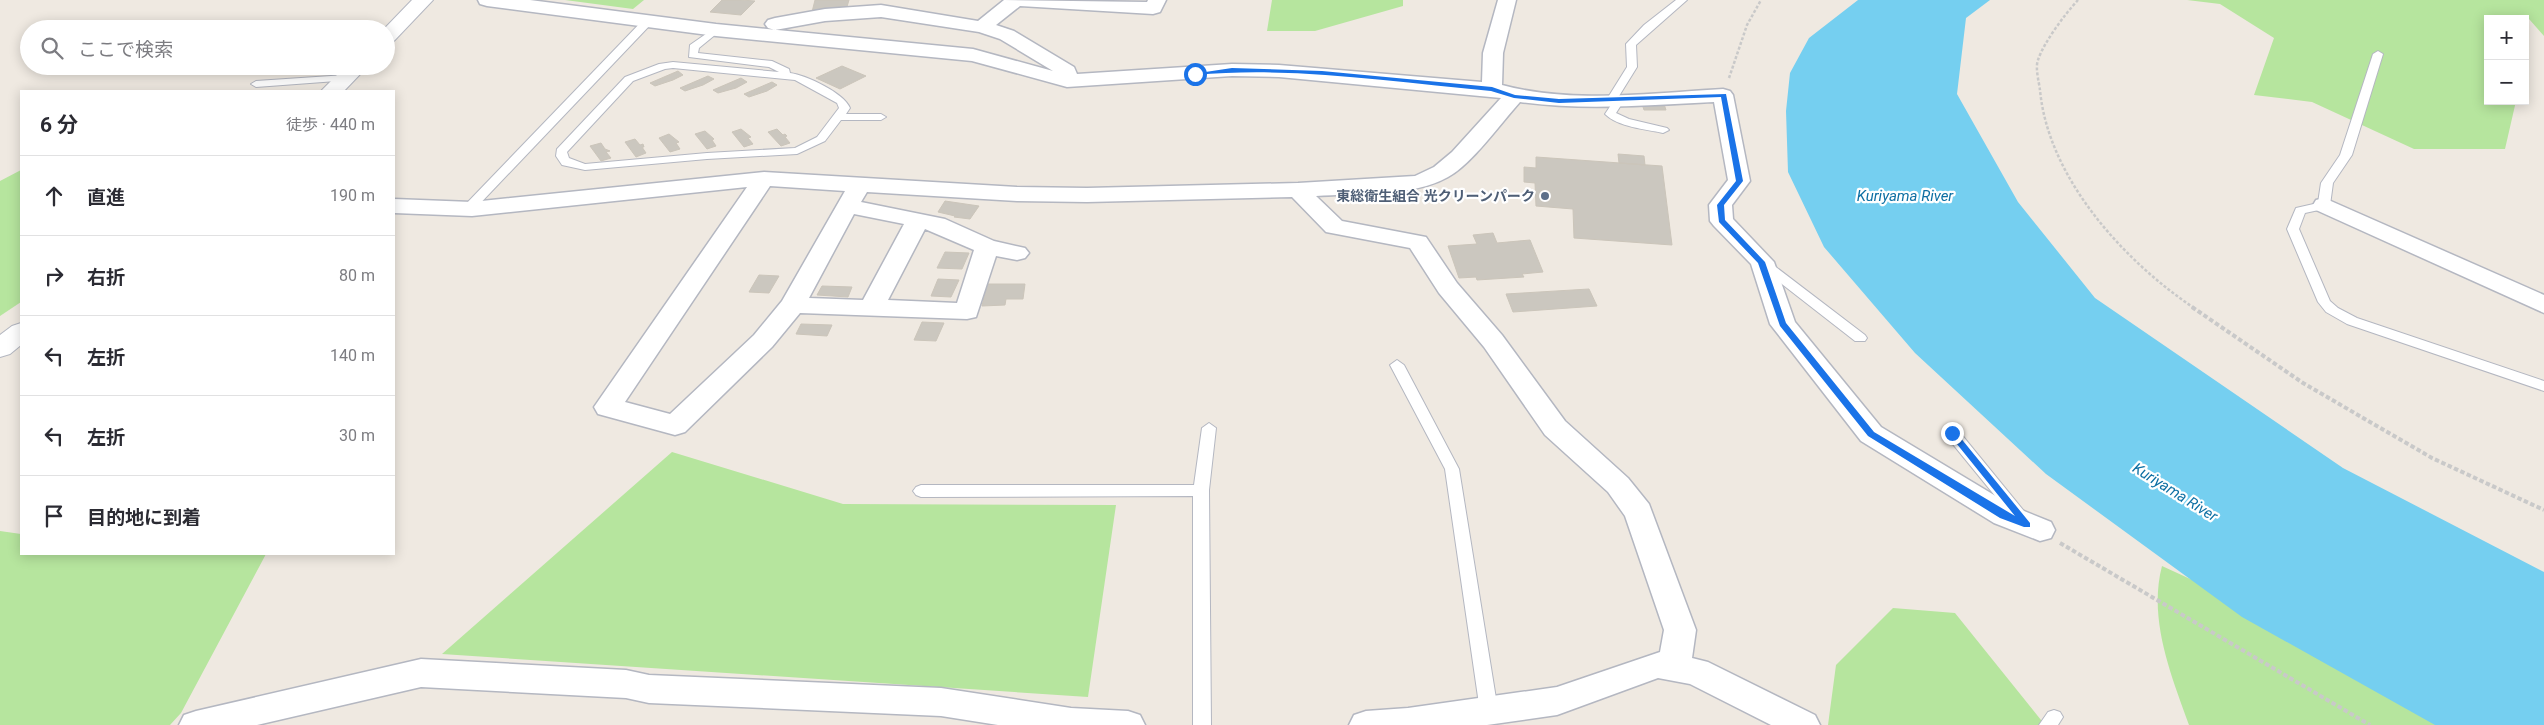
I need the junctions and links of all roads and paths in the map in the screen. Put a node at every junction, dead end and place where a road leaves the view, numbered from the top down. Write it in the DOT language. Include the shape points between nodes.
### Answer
graph roads {
  1 [pos="423,0"];
  2 [pos="487,0"];
  3 [pos="798,0"];
  4 [pos="1018,0"];
  5 [pos="1157,0"];
  6 [pos="1507,0"];
  7 [pos="1682,0"];
  8 [pos="1761,0"];
  9 [pos="2078,0"];
  10 [pos="907,7"];
  11 [pos="649,20"];
  12 [pos="982,27"];
  13 [pos="395,29"];
  14 [pos="772,29"];
  15 [pos="716,30"];
  16 [pos="2378,54"];
  17 [pos="783,76"];
  18 [pos="345,78"];
  19 [pos="1067,81"];
  20 [pos="256,84"];
  21 [pos="1492,89"];
  22 [pos="1724,95"];
  23 [pos="1514,96"];
  24 [pos="1616,99"];
  25 [pos="841,117"];
  26 [pos="881,117"];
  27 [pos="1663,130"];
  28 [pos="764,179"];
  29 [pos="1298,190"];
  30 [pos="853,195"];
  31 [pos="2324,205"];
  32 [pos="395,206"];
  33 [pos="468,209"];
  34 [pos="918,220"];
  35 [pos="987,247"];
  36 [pos="1017,253"];
  37 [pos="1762,262"];
  38 [pos="2544,304"];
  39 [pos="793,305"];
  40 [pos="871,308"];
  41 [pos="20,333"];
  42 [pos="1860,338"];
  43 [pos="0,348"];
  44 [pos="1397,365"];
  45 [pos="2544,386"];
  46 [pos="1209,428"];
  47 [pos="1952,433"];
  48 [pos="1201,490"];
  49 [pos="921,491"];
  50 [pos="2544,510"];
  51 [pos="2033,528"];
  52 [pos="1674,668"];
  53 [pos="1489,711"];
  54 [pos="196,725"];
  55 [pos="1128,725"];
  56 [pos="1202,725"];
  57 [pos="1366,725"];
  58 [pos="1803,725"];
  59 [pos="2370,725"];
  1 -- 13 [label="main road"];
  2 -- 11 [label="street"];
  3 -- 14 [label="street"];
  4 -- 5 [label="street" via="1153,8"];
  4 -- 12 [label="street"];
  6 -- 21 [label="street" via="1493,53"];
  7 -- 24 [label="lane" via="1631,44 1632,67"];
  8 -- 22 [label="path" via="1747,24"];
  9 -- 50 [label="path" via="2064,15 2037,61 2042,114 2058,156 2092,214 2164,288 2303,383 2432,458"];
  10 -- 12 [label="street"];
  10 -- 14 [label="street" via="825,15"];
  11 -- 15 [label="street"];
  11 -- 33 [label="lane"];
  12 -- 19 [label="street" via="1008,35 1067,71"];
  14 -- 15 [label="street"];
  14 -- 19 [label="street" via="973,55"];
  15 -- 17 [label="lane" via="694,48 693,55 772,64 785,71"];
  16 -- 31 [label="lane" via="2346,155 2327,183"];
  17 -- 25 [label="lane" via="797,77 842,101 845,108"];
  17 -- 25 [label="lane" via="673,65 643,73 629,79 562,151 562,159 567,165 585,167 797,151 820,139"];
  18 -- 20 [label="lane"];
  19 -- 21 [label="street" via="1232,70"];
  21 -- 23 [label="street"];
  22 -- 24 [label="street"];
  22 -- 37 [label="street" via="1739,181 1720,205 1722,221"];
  23 -- 24 [label="street" via="1559,101"];
  23 -- 29 [label="street" via="1460,157 1442,172 1419,182"];
  24 -- 27 [label="lane" via="1610,114 1625,122"];
  25 -- 26 [label="lane"];
  28 -- 30 [label="street"];
  28 -- 33 [label="street"];
  28 -- 39 [label="street" via="608,407 675,425 763,340"];
  29 -- 30 [label="street" via="1087,195"];
  29 -- 52 [label="street" via="1334,227 1418,242 1448,288 1493,341 1555,428 1618,485 1640,512 1680,630"];
  30 -- 34 [label="street"];
  30 -- 39 [label="street"];
  31 -- 38 [label="street"];
  31 -- 45 [label="lane" via="2300,211 2293,229 2326,307 2352,321"];
  32 -- 33 [label="street"];
  34 -- 35 [label="street" via="937,224"];
  34 -- 40 [label="street"];
  35 -- 36 [label="street"];
  35 -- 40 [label="street" via="967,311"];
  37 -- 42 [label="lane"];
  37 -- 51 [label="street" via="1783,324 1871,434 2004,516"];
  39 -- 40 [label="street"];
  41 -- 43 [label="main road"];
  44 -- 53 [label="lane" via="1452,469"];
  46 -- 48 [label="lane"];
  47 -- 51 [label="lane"];
  48 -- 49 [label="lane"];
  48 -- 56 [label="lane"];
  51 -- 59 [label="path"];
  52 -- 53 [label="street" via="1658,666 1557,702"];
  52 -- 58 [label="street" via="1696,672"];
  53 -- 57 [label="street"];
  54 -- 55 [label="street" via="421,673 941,702 1070,722"];
}
